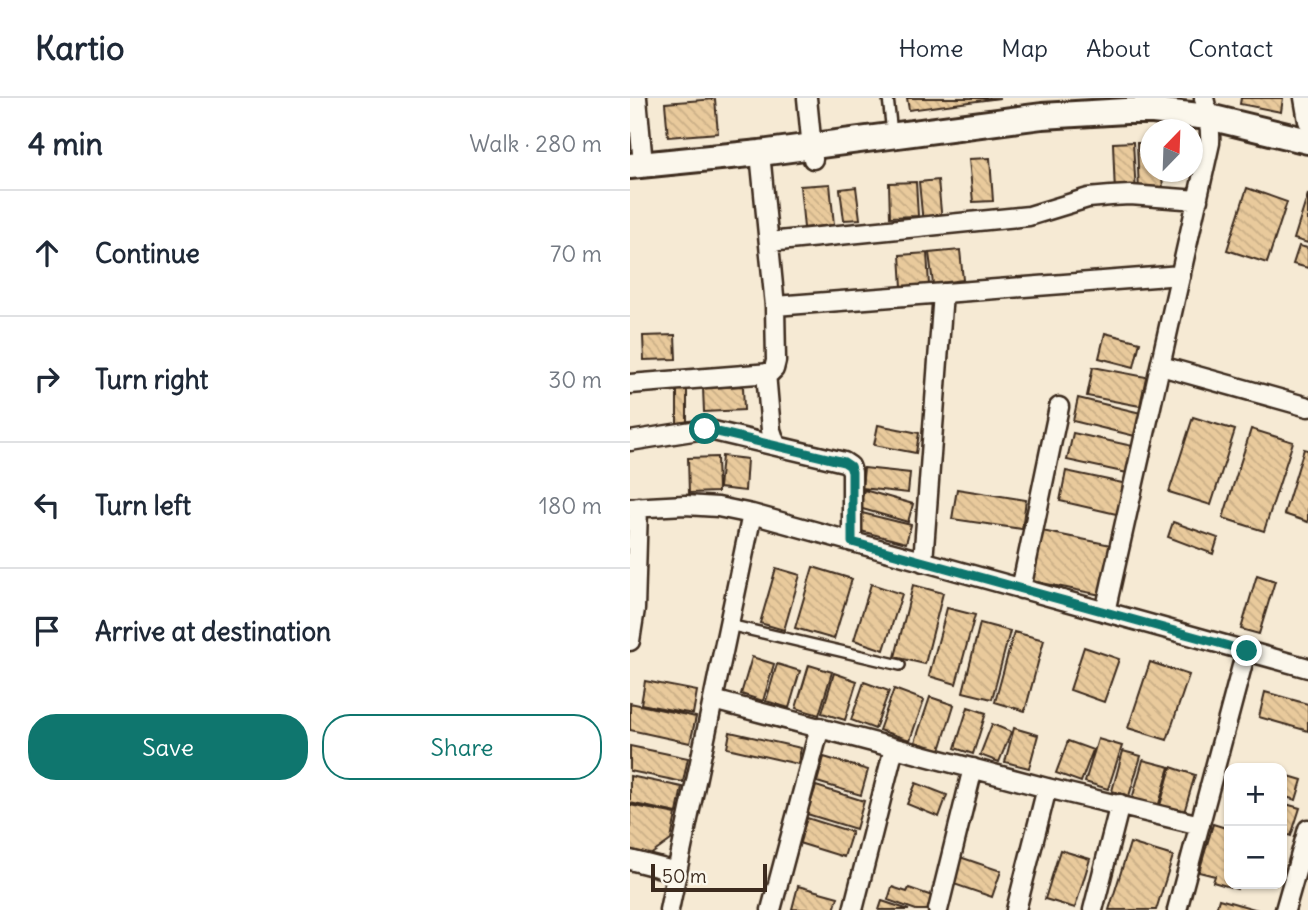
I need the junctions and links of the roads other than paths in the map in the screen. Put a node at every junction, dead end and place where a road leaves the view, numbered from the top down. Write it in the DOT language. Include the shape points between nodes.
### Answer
graph roads {
  1 [pos="637,98"];
  2 [pos="807,98"];
  3 [pos="888,98"];
  4 [pos="1304,98"];
  5 [pos="1050,114"];
  6 [pos="1204,119"];
  7 [pos="1308,121"];
  8 [pos="1140,127"];
  9 [pos="892,135"];
  10 [pos="1308,141"];
  11 [pos="813,152"];
  12 [pos="1308,154"];
  13 [pos="761,159"];
  14 [pos="634,170"];
  15 [pos="1198,200"];
  16 [pos="769,242"];
  17 [pos="1181,275"];
  18 [pos="943,293"];
  19 [pos="775,306"];
  20 [pos="1161,366"];
  21 [pos="766,373"];
  22 [pos="630,384"];
  23 [pos="1059,407"];
  24 [pos="1308,407"];
  25 [pos="630,441"];
  26 [pos="776,445"];
  27 [pos="634,508"];
  28 [pos="752,514"];
  29 [pos="852,542"];
  30 [pos="923,562"];
  31 [pos="1021,589"];
  32 [pos="1105,612"];
  33 [pos="729,625"];
  34 [pos="630,641"];
  35 [pos="1247,651"];
  36 [pos="900,665"];
  37 [pos="1308,668"];
  38 [pos="713,700"];
  39 [pos="820,727"];
  40 [pos="894,748"];
  41 [pos="973,768"];
  42 [pos="1047,788"];
  43 [pos="1120,804"];
  44 [pos="1200,825"];
  45 [pos="1308,829"];
  46 [pos="630,860"];
  47 [pos="677,872"];
  48 [pos="669,910"];
  49 [pos="771,910"];
  50 [pos="853,910"];
  51 [pos="938,910"];
  52 [pos="1016,910"];
  53 [pos="1093,910"];
  54 [pos="1177,910"];
  55 [pos="1285,910"];
  1 -- 14 [label="street"];
  2 -- 11 [label="street"];
  3 -- 9 [label="lane"];
  4 -- 7 [label="street"];
  5 -- 6 [label="street" via="1153,111"];
  5 -- 8 [label="street"];
  5 -- 9 [label="street"];
  5 -- 11 [label="street"];
  6 -- 10 [label="street"];
  6 -- 12 [label="street" via="1232,135"];
  6 -- 15 [label="street" via="1210,143"];
  9 -- 11 [label="street"];
  11 -- 13 [label="street"];
  13 -- 14 [label="street"];
  13 -- 16 [label="street"];
  15 -- 16 [label="street" via="1130,195 1088,198 1029,216"];
  15 -- 17 [label="street"];
  16 -- 19 [label="street"];
  17 -- 18 [label="street"];
  17 -- 20 [label="street"];
  18 -- 19 [label="street"];
  18 -- 30 [label="street"];
  19 -- 21 [label="street" via="776,360 774,369"];
  20 -- 24 [label="street"];
  20 -- 32 [label="street"];
  21 -- 22 [label="street"];
  21 -- 26 [label="street"];
  23 -- 31 [label="street"];
  25 -- 26 [label="street" via="700,429"];
  26 -- 29 [label="street" via="850,466"];
  27 -- 28 [label="street" via="685,505"];
  27 -- 34 [label="street" via="635,609"];
  28 -- 29 [label="street"];
  28 -- 33 [label="street"];
  29 -- 30 [label="street"];
  30 -- 31 [label="street"];
  31 -- 32 [label="street"];
  32 -- 35 [label="street"];
  33 -- 36 [label="lane"];
  33 -- 38 [label="street"];
  35 -- 37 [label="street"];
  35 -- 44 [label="street"];
  38 -- 39 [label="street"];
  38 -- 47 [label="street"];
  39 -- 40 [label="street"];
  39 -- 49 [label="street"];
  40 -- 41 [label="street"];
  40 -- 50 [label="street"];
  41 -- 42 [label="street"];
  41 -- 51 [label="street"];
  42 -- 43 [label="street"];
  42 -- 52 [label="street"];
  43 -- 44 [label="street"];
  43 -- 53 [label="street"];
  44 -- 54 [label="street"];
  45 -- 55 [label="street"];
  46 -- 47 [label="street"];
  47 -- 48 [label="street"];
}
